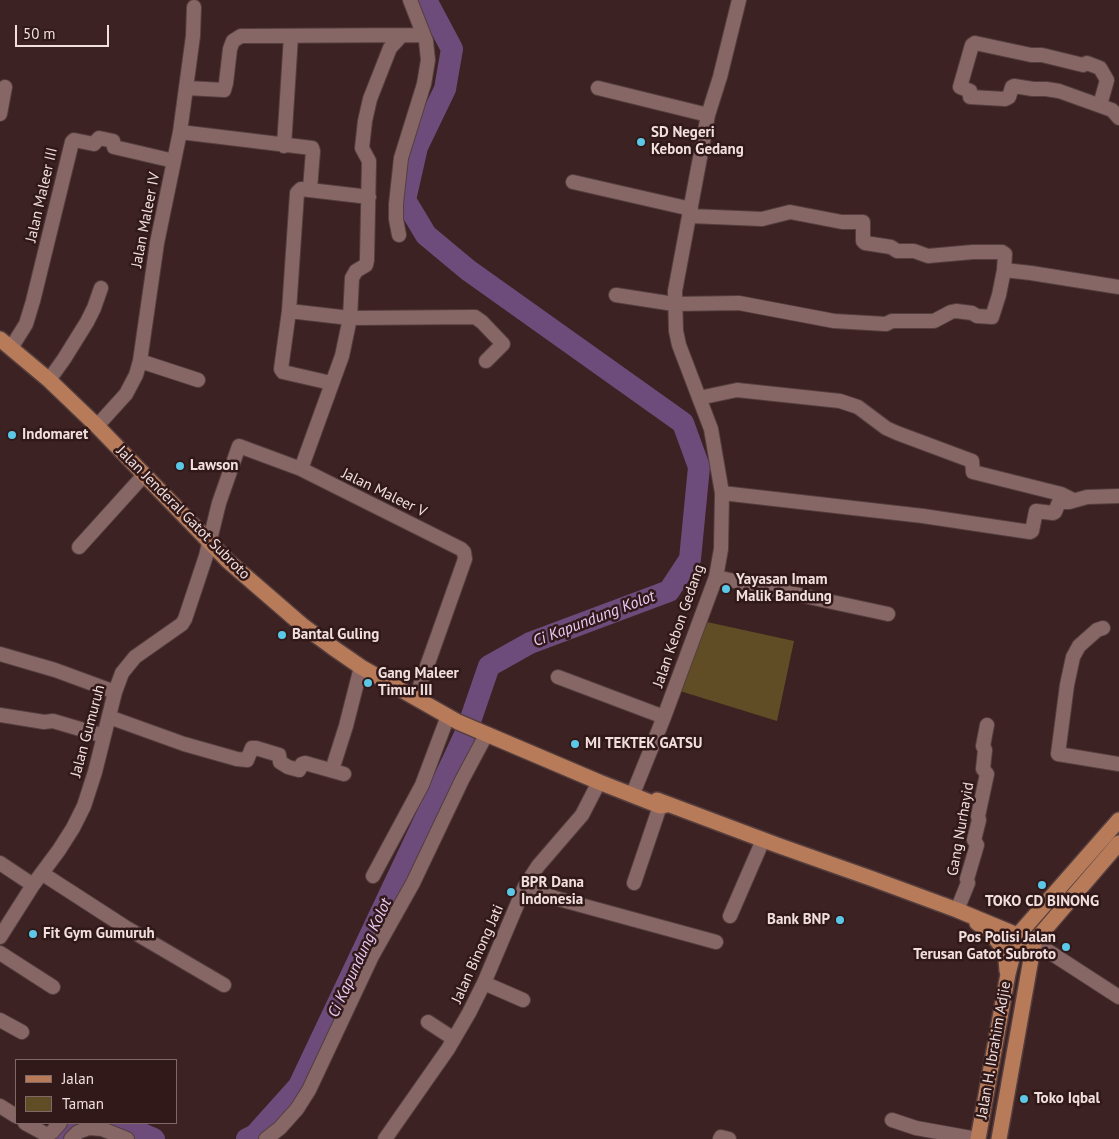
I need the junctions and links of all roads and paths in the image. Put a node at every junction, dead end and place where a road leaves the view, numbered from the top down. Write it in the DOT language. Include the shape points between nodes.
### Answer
graph roads {
  1 [pos="410,0"];
  2 [pos="739,0"];
  3 [pos="194,7"];
  4 [pos="423,35"];
  5 [pos="291,36"];
  6 [pos="401,36"];
  7 [pos="5,87"];
  8 [pos="187,88"];
  9 [pos="598,88"];
  10 [pos="1100,106"];
  11 [pos="0,114"];
  12 [pos="708,115"];
  13 [pos="1119,118"];
  14 [pos="180,132"];
  15 [pos="284,146"];
  16 [pos="174,161"];
  17 [pos="573,182"];
  18 [pos="310,189"];
  19 [pos="369,197"];
  20 [pos="690,212"];
  21 [pos="399,235"];
  22 [pos="1004,270"];
  23 [pos="1119,287"];
  24 [pos="101,288"];
  25 [pos="616,294"];
  26 [pos="674,304"];
  27 [pos="289,312"];
  28 [pos="350,318"];
  29 [pos="10,341"];
  30 [pos="140,361"];
  31 [pos="486,361"];
  32 [pos="49,380"];
  33 [pos="198,380"];
  34 [pos="332,383"];
  35 [pos="698,402"];
  36 [pos="97,426"];
  37 [pos="301,470"];
  38 [pos="145,474"];
  39 [pos="722,494"];
  40 [pos="1119,496"];
  41 [pos="1077,500"];
  42 [pos="209,542"];
  43 [pos="79,547"];
  44 [pos="716,578"];
  45 [pos="888,614"];
  46 [pos="1103,628"];
  47 [pos="0,654"];
  48 [pos="361,667"];
  49 [pos="558,676"];
  50 [pos="115,692"];
  51 [pos="416,697"];
  52 [pos="0,715"];
  53 [pos="664,716"];
  54 [pos="109,717"];
  55 [pos="453,719"];
  56 [pos="987,725"];
  57 [pos="484,734"];
  58 [pos="104,736"];
  59 [pos="1119,764"];
  60 [pos="595,780"];
  61 [pos="634,791"];
  62 [pos="663,806"];
  63 [pos="1119,820"];
  64 [pos="763,840"];
  65 [pos="1119,843"];
  66 [pos="808,857"];
  67 [pos="0,863"];
  68 [pos="43,874"];
  69 [pos="373,876"];
  70 [pos="634,883"];
  71 [pos="33,885"];
  72 [pos="525,886"];
  73 [pos="957,910"];
  74 [pos="730,916"];
  75 [pos="1018,935"];
  76 [pos="0,937"];
  77 [pos="716,942"];
  78 [pos="1034,942"];
  79 [pos="0,952"];
  80 [pos="1008,974"];
  81 [pos="484,983"];
  82 [pos="224,984"];
  83 [pos="54,988"];
  84 [pos="1119,997"];
  85 [pos="523,1000"];
  86 [pos="0,1020"];
  87 [pos="428,1022"];
  88 [pos="22,1032"];
  89 [pos="454,1039"];
  90 [pos="0,1106"];
  91 [pos="15,1115"];
  92 [pos="892,1120"];
  93 [pos="28,1124"];
  94 [pos="59,1124"];
  95 [pos="71,1139"];
  96 [pos="127,1139"];
  97 [pos="266,1139"];
  98 [pos="385,1139"];
  99 [pos="720,1139"];
  100 [pos="728,1139"];
  101 [pos="977,1139"];
  102 [pos="999,1139"];
  1 -- 4 [label="street"];
  2 -- 12 [label="street, Jalan Kebon Gedang"];
  3 -- 8 [label="street, Jalan Maleer IV"];
  4 -- 6 [label="street"];
  4 -- 21 [label="street" via="428,60 402,158 396,204"];
  5 -- 6 [label="street"];
  5 -- 8 [label="street" via="241,36 230,49 224,90"];
  5 -- 15 [label="street"];
  6 -- 19 [label="street" via="390,48 365,121 362,148 369,161"];
  7 -- 11 [label="street"];
  8 -- 14 [label="street, Jalan Maleer IV"];
  9 -- 12 [label="street"];
  10 -- 10 [label="street" via="1106,80 1100,68 1087,63 1083,65 1042,55 972,45 960,87 970,90 970,97 1005,99 1014,86 1059,91"];
  10 -- 13 [label="street" via="1114,111"];
  12 -- 20 [label="street, Jalan Kebon Gedang"];
  14 -- 15 [label="street"];
  14 -- 16 [label="street, Jalan Maleer IV"];
  15 -- 18 [label="street" via="312,149"];
  16 -- 29 [label="street, Jalan Maleer III" via="114,147 113,141 99,138 94,144 72,142 26,324"];
  16 -- 30 [label="street, Jalan Maleer IV" via="157,243"];
  17 -- 20 [label="street"];
  18 -- 19 [label="street"];
  18 -- 27 [label="street" via="298,192"];
  19 -- 28 [label="street" via="367,260 352,278"];
  20 -- 22 [label="street" via="762,219 790,212 842,222 862,222 865,243 896,250 914,250 925,255 1002,252 1005,256"];
  20 -- 26 [label="street, Jalan Kebon Gedang" via="676,276"];
  22 -- 23 [label="street"];
  22 -- 26 [label="street" via="994,316 956,311 934,321 850,323 739,303"];
  24 -- 32 [label="street" via="87,322"];
  25 -- 26 [label="street"];
  26 -- 35 [label="street, Jalan Kebon Gedang" via="679,345"];
  27 -- 28 [label="street"];
  27 -- 34 [label="street" via="283,372"];
  28 -- 31 [label="street" via="475,317 503,344"];
  28 -- 34 [label="street"];
  29 -- 32 [label="main road, Jalan Jenderal Gatot Subroto"];
  30 -- 33 [label="street"];
  30 -- 36 [label="street, Jalan Maleer IV" via="126,394"];
  32 -- 36 [label="main road, Jalan Jenderal Gatot Subroto"];
  34 -- 37 [label="street"];
  35 -- 39 [label="street, Jalan Kebon Gedang" via="711,429"];
  35 -- 41 [label="street" via="737,390 840,401 858,407 886,428 972,461 972,472"];
  36 -- 38 [label="main road, Jalan Jenderal Gatot Subroto"];
  37 -- 42 [label="street, Jalan Maleer V" via="240,446"];
  37 -- 51 [label="street, Jalan Maleer V" via="464,552 465,559"];
  38 -- 42 [label="main road, Jalan Jenderal Gatot Subroto"];
  38 -- 43 [label="street"];
  39 -- 41 [label="street" via="924,516 1031,532 1034,512 1053,513 1059,502"];
  39 -- 44 [label="street, Jalan Kebon Gedang" via="721,549"];
  40 -- 41 [label="street"];
  42 -- 48 [label="main road, Jalan Jenderal Gatot Subroto" via="302,625"];
  42 -- 50 [label="street, Jalan Gumuruh" via="182,624 135,657 122,673"];
  44 -- 45 [label="street"];
  44 -- 53 [label="street, Jalan Kebon Gedang"];
  46 -- 59 [label="street" via="1079,646 1073,657 1058,754"];
  47 -- 50 [label="street"];
  48 -- 51 [label="main road, Jalan Jenderal Gatot Subroto"];
  48 -- 54 [label="street" via="338,772 303,763 299,770 288,767 280,762 279,755 254,748 246,760 237,759"];
  49 -- 53 [label="street"];
  50 -- 54 [label="street, Jalan Gumuruh"];
  51 -- 55 [label="main road, Jalan Jenderal Gatot Subroto"];
  52 -- 58 [label="street" via="53,721"];
  53 -- 61 [label="street, Jalan Kebon Gedang"];
  54 -- 58 [label="street, Jalan Gumuruh"];
  55 -- 57 [label="main road, Jalan Jenderal Gatot Subroto"];
  55 -- 69 [label="street"];
  56 -- 73 [label="street, Gang Nurhayid" via="983,769 987,774 974,840 977,845 968,883"];
  57 -- 60 [label="main road, Jalan Jenderal Gatot Subroto"];
  57 -- 97 [label="street" via="413,883 372,956 309,1090 297,1109"];
  58 -- 68 [label="street, Jalan Gumuruh" via="84,806"];
  60 -- 61 [label="main road, Jalan Jenderal Gatot Subroto"];
  60 -- 62 [label="main road, Jalan Jenderal Gatot Subroto"];
  60 -- 72 [label="street, Jalan Binong Jati" via="582,815"];
  61 -- 62 [label="main road, Jalan Jenderal Gatot Subroto"];
  62 -- 64 [label="main road, Jalan Jenderal Gatot Subroto"];
  62 -- 70 [label="street"];
  63 -- 75 [label="main road, Jalan H. Ibrahim Adjie"];
  64 -- 66 [label="main road, Jalan Jenderal Gatot Subroto"];
  64 -- 74 [label="street"];
  65 -- 78 [label="main road"];
  66 -- 73 [label="main road, Jalan Jenderal Gatot Subroto"];
  66 -- 80 [label="main road, Jalan Jenderal Gatot Subroto" via="988,930 1006,958"];
  67 -- 71 [label="street"];
  68 -- 71 [label="street, Jalan Gumuruh"];
  68 -- 82 [label="street" via="125,927"];
  71 -- 76 [label="street, Jalan Gumuruh"];
  72 -- 77 [label="street" via="555,898"];
  72 -- 81 [label="street, Jalan Binong Jati"];
  73 -- 75 [label="main road, Jalan Jenderal Gatot Subroto"];
  75 -- 78 [label="main road, Jalan Jenderal Gatot Subroto"];
  75 -- 80 [label="main road, Jalan H. Ibrahim Adjie"];
  78 -- 84 [label="street, Jalan Jenderal Gatot Subroto"];
  78 -- 102 [label="main road, Jalan H. Ibrahim Adjie"];
  79 -- 83 [label="street"];
  80 -- 101 [label="main road, Jalan H. Ibrahim Adjie"];
  81 -- 85 [label="street"];
  81 -- 89 [label="street, Jalan Binong Jati"];
  86 -- 88 [label="street"];
  87 -- 89 [label="street"];
  89 -- 98 [label="street, Jalan Binong Jati"];
  90 -- 91 [label="street"];
  92 -- 101 [label="street" via="916,1128"];
  93 -- 94 [label="street" via="47,1135"];
  95 -- 96 [label="street" via="89,1128 102,1129"];
  99 -- 100 [label="street"];
}
